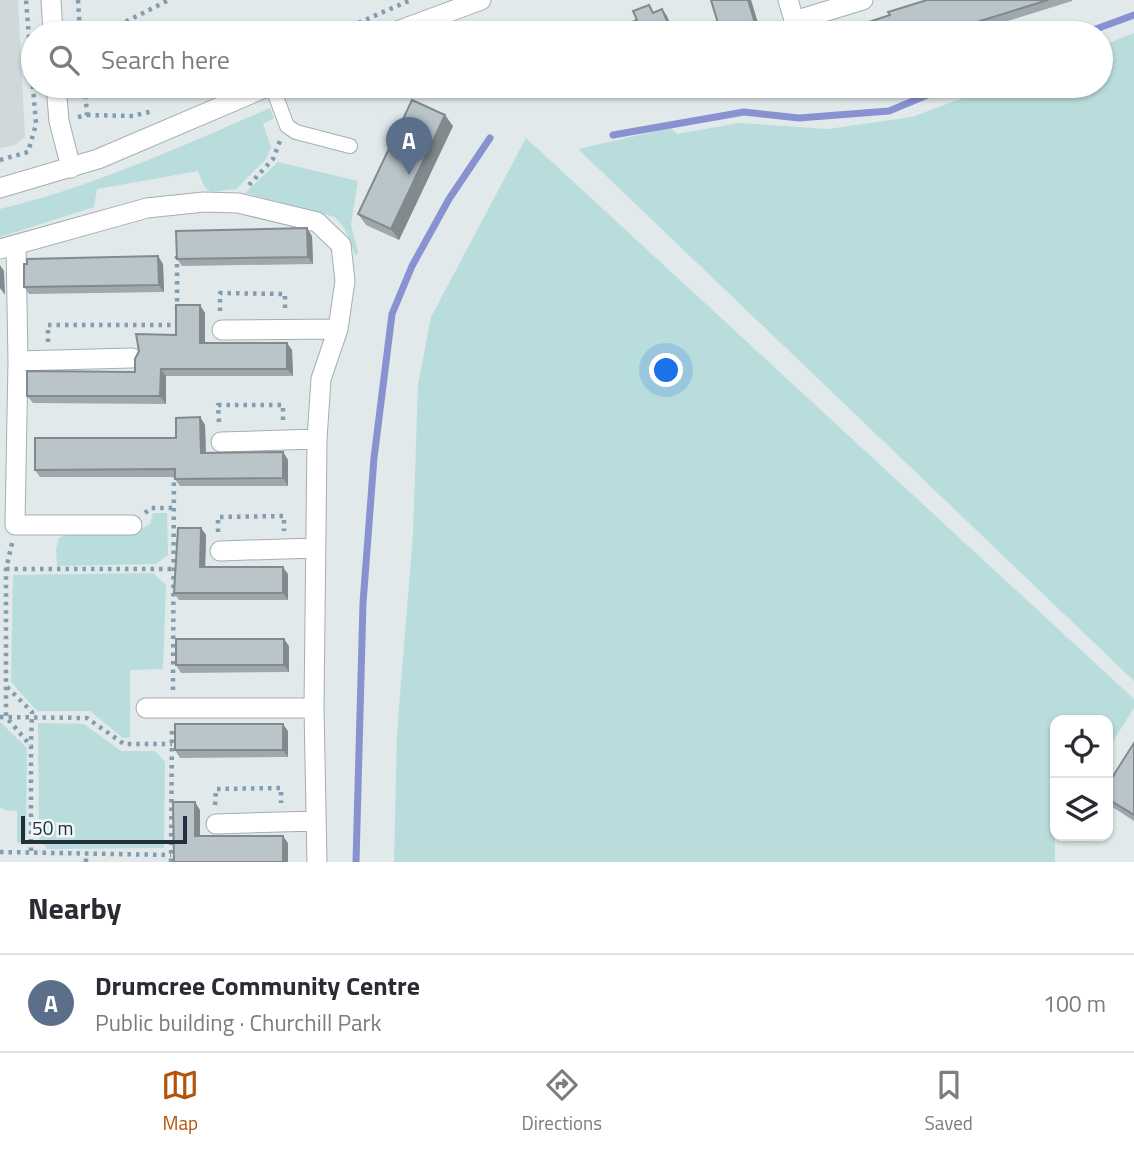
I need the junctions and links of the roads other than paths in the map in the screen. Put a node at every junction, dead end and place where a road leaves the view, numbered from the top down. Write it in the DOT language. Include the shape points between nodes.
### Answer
graph roads {
  1 [pos="51,0"];
  2 [pos="788,0"];
  3 [pos="863,0"];
  4 [pos="471,2"];
  5 [pos="52,21"];
  6 [pos="423,21"];
  7 [pos="794,21"];
  8 [pos="811,21"];
  9 [pos="57,98"];
  10 [pos="241,98"];
  11 [pos="275,98"];
  12 [pos="350,146"];
  13 [pos="71,169"];
  14 [pos="0,188"];
  15 [pos="8,247"];
  16 [pos="338,329"];
  17 [pos="222,330"];
  18 [pos="132,358"];
  19 [pos="18,360"];
  20 [pos="9,405"];
  21 [pos="317,439"];
  22 [pos="221,442"];
  23 [pos="132,525"];
  24 [pos="315,548"];
  25 [pos="220,551"];
  26 [pos="146,708"];
  27 [pos="314,708"];
  28 [pos="316,821"];
  29 [pos="216,824"];
  30 [pos="317,862"];
  1 -- 5 [label="street"];
  2 -- 7 [label="street"];
  3 -- 8 [label="street"];
  4 -- 6 [label="street"];
  9 -- 13 [label="street"];
  10 -- 13 [label="street"];
  11 -- 12 [label="lane" via="287,126 296,132"];
  13 -- 14 [label="street"];
  15 -- 16 [label="street" via="147,208 204,202 238,203 317,222 341,245 345,281"];
  15 -- 19 [label="street"];
  16 -- 17 [label="street"];
  16 -- 21 [label="street" via="321,379"];
  18 -- 19 [label="street"];
  19 -- 20 [label="street"];
  20 -- 23 [label="street" via="15,525"];
  21 -- 22 [label="street"];
  21 -- 24 [label="street"];
  24 -- 25 [label="street"];
  24 -- 27 [label="street"];
  26 -- 27 [label="street"];
  27 -- 28 [label="street"];
  28 -- 29 [label="street"];
  28 -- 30 [label="street"];
}
